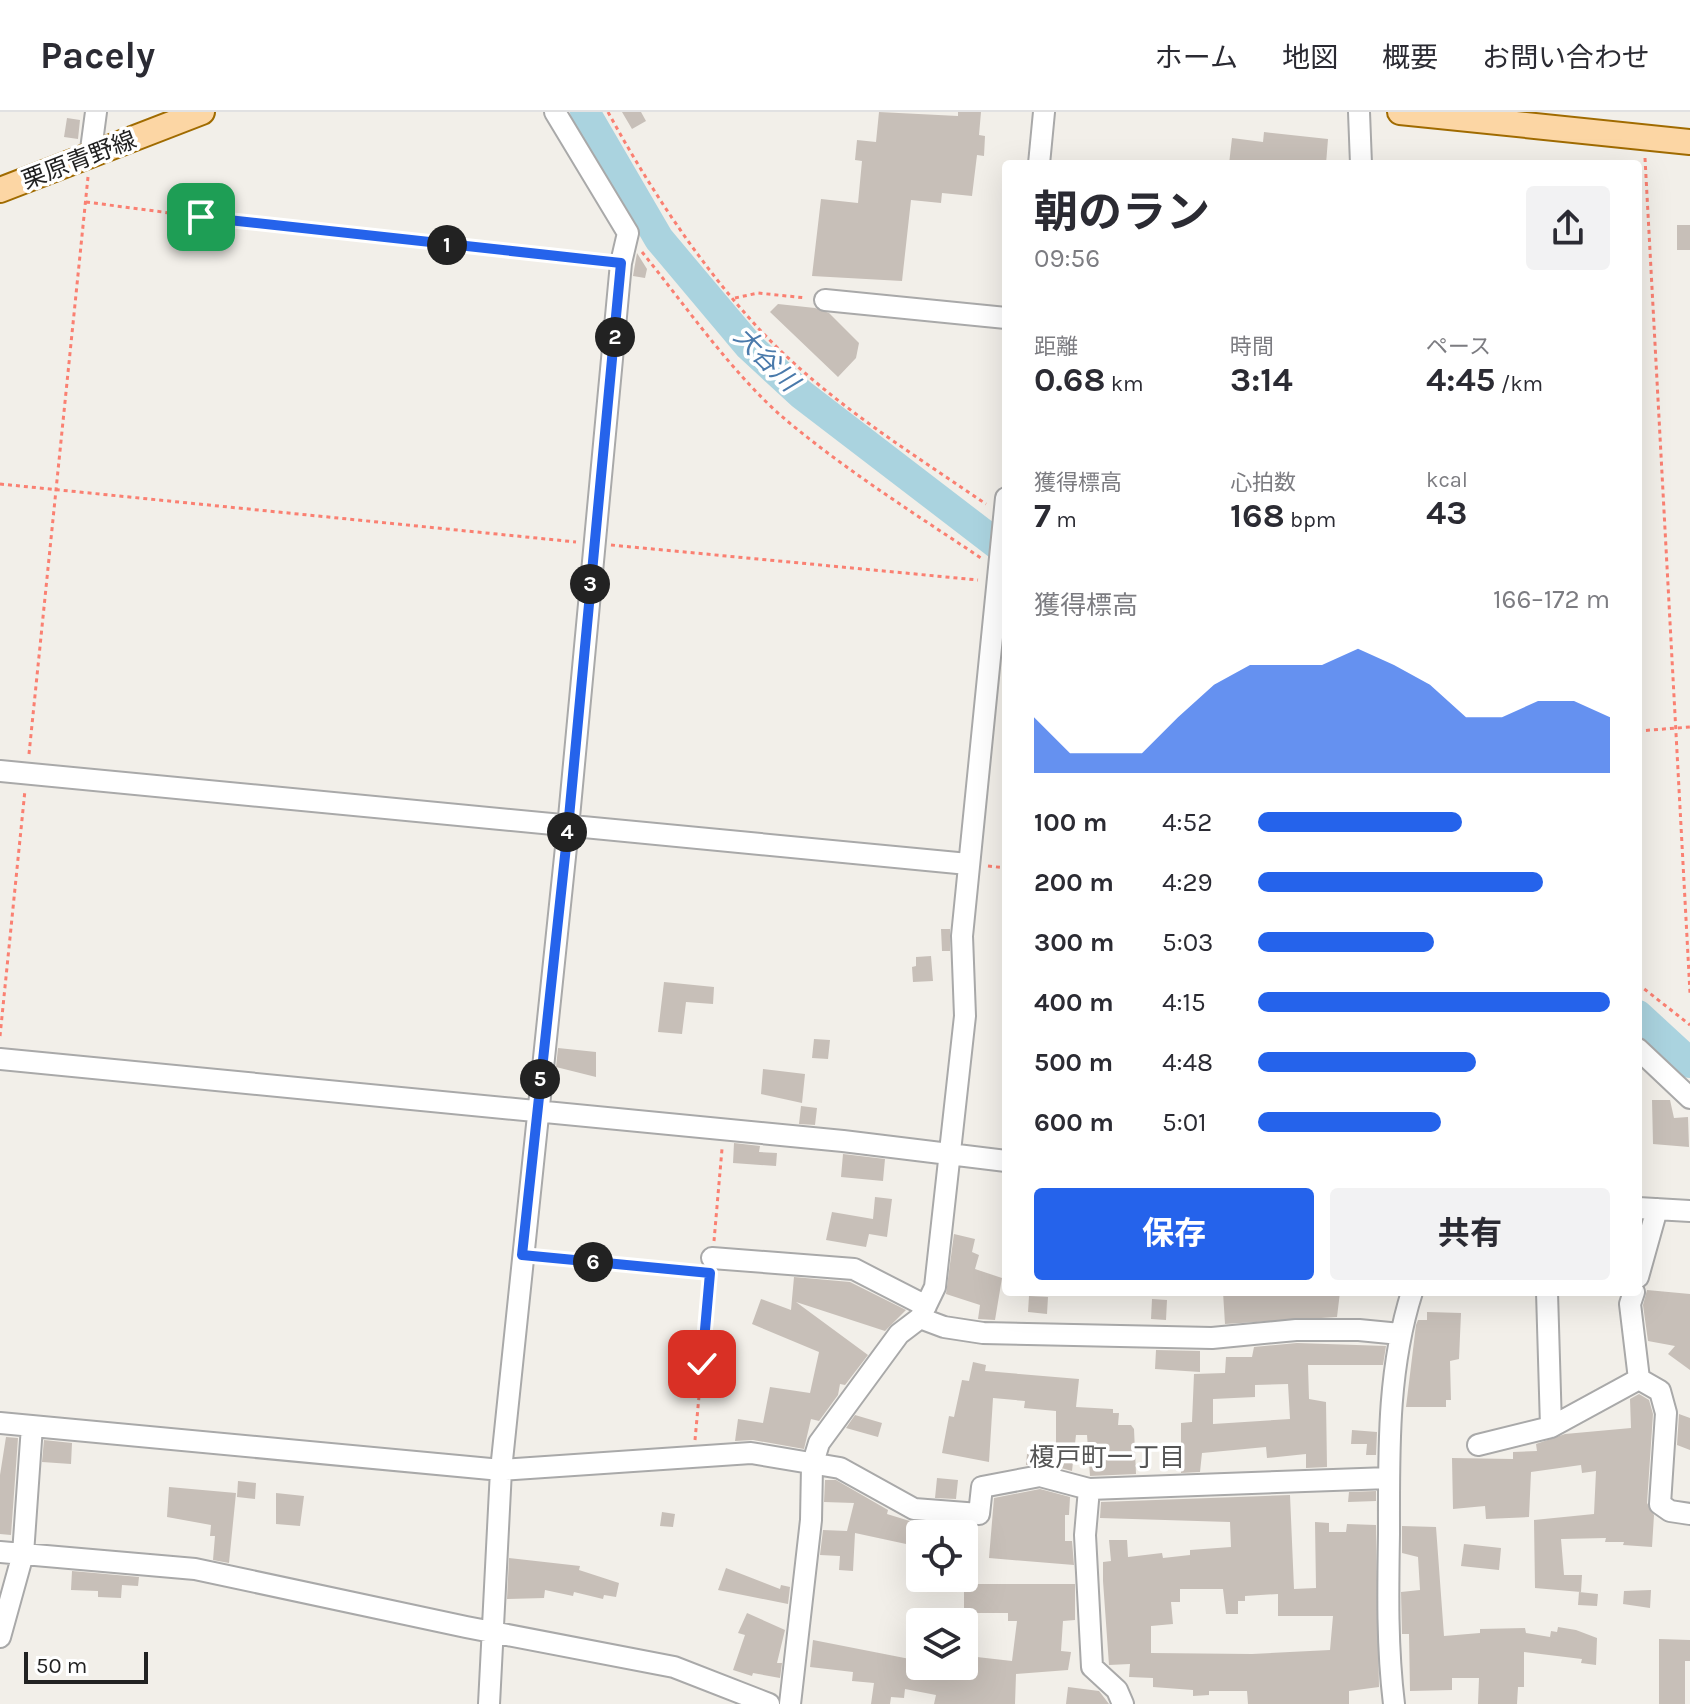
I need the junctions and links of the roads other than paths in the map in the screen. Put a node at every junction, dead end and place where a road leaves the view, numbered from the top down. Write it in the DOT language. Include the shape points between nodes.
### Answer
graph roads {
  1 [pos="96,112"];
  2 [pos="202,112"];
  3 [pos="555,112"];
  4 [pos="1044,112"];
  5 [pos="1359,112"];
  6 [pos="1400,112"];
  7 [pos="1690,142"];
  8 [pos="90,157"];
  9 [pos="1039,160"];
  10 [pos="1361,160"];
  11 [pos="0,190"];
  12 [pos="825,300"];
  13 [pos="1002,318"];
  14 [pos="1002,538"];
  15 [pos="0,771"];
  16 [pos="568,828"];
  17 [pos="968,864"];
  18 [pos="1642,1053"];
  19 [pos="0,1059"];
  20 [pos="1690,1098"];
  21 [pos="536,1112"];
  22 [pos="951,1153"];
  23 [pos="1002,1160"];
  24 [pos="1648,1208"];
  25 [pos="1690,1211"];
  26 [pos="1642,1249"];
  27 [pos="712,1258"];
  28 [pos="1411,1296"];
  29 [pos="1547,1296"];
  30 [pos="1633,1296"];
  31 [pos="923,1312"];
  32 [pos="1400,1334"];
  33 [pos="1639,1379"];
  34 [pos="0,1423"];
  35 [pos="32,1426"];
  36 [pos="1551,1427"];
  37 [pos="1478,1445"];
  38 [pos="812,1466"];
  39 [pos="501,1470"];
  40 [pos="1389,1478"];
  41 [pos="1089,1489"];
  42 [pos="1690,1514"];
  43 [pos="0,1552"];
  44 [pos="23,1554"];
  45 [pos="492,1632"];
  46 [pos="0,1637"];
  47 [pos="489,1704"];
  48 [pos="769,1704"];
  49 [pos="790,1704"];
  50 [pos="1123,1704"];
  51 [pos="1394,1704"];
  1 -- 8 [label="street"];
  2 -- 8 [label="main road, 栗原青野線"];
  3 -- 16 [label="street" via="628,233"];
  4 -- 9 [label="street"];
  5 -- 10 [label="street"];
  6 -- 7 [label="main road"];
  8 -- 11 [label="main road, 栗原青野線"];
  12 -- 13 [label="street"];
  14 -- 17 [label="street"];
  15 -- 16 [label="street"];
  16 -- 17 [label="street"];
  16 -- 21 [label="street"];
  17 -- 22 [label="street" via="962,936 965,1016"];
  18 -- 20 [label="street"];
  19 -- 21 [label="street"];
  21 -- 22 [label="street"];
  21 -- 39 [label="street"];
  22 -- 23 [label="street"];
  22 -- 31 [label="street" via="935,1287"];
  24 -- 25 [label="street"];
  24 -- 26 [label="street"];
  27 -- 31 [label="street" via="854,1269"];
  28 -- 32 [label="street"];
  29 -- 36 [label="street"];
  30 -- 33 [label="street"];
  31 -- 32 [label="street" via="944,1327 983,1333 1212,1338 1296,1330"];
  31 -- 38 [label="street" via="899,1334 832,1423"];
  32 -- 40 [label="street" via="1388,1428"];
  33 -- 36 [label="street"];
  33 -- 42 [label="street" via="1660,1391 1666,1413 1660,1504"];
  34 -- 35 [label="street"];
  35 -- 39 [label="street"];
  35 -- 44 [label="street"];
  36 -- 37 [label="street"];
  38 -- 39 [label="street" via="751,1453"];
  38 -- 41 [label="street" via="840,1468 914,1509 946,1513 979,1514 982,1487 1040,1476"];
  38 -- 49 [label="street"];
  39 -- 45 [label="street"];
  40 -- 41 [label="street"];
  40 -- 51 [label="street" via="1388,1645"];
  41 -- 50 [label="street" via="1085,1535 1092,1667 1117,1690"];
  43 -- 44 [label="street"];
  44 -- 45 [label="street" via="195,1569"];
  44 -- 46 [label="street"];
  45 -- 47 [label="street"];
  45 -- 48 [label="street" via="674,1667"];
}
